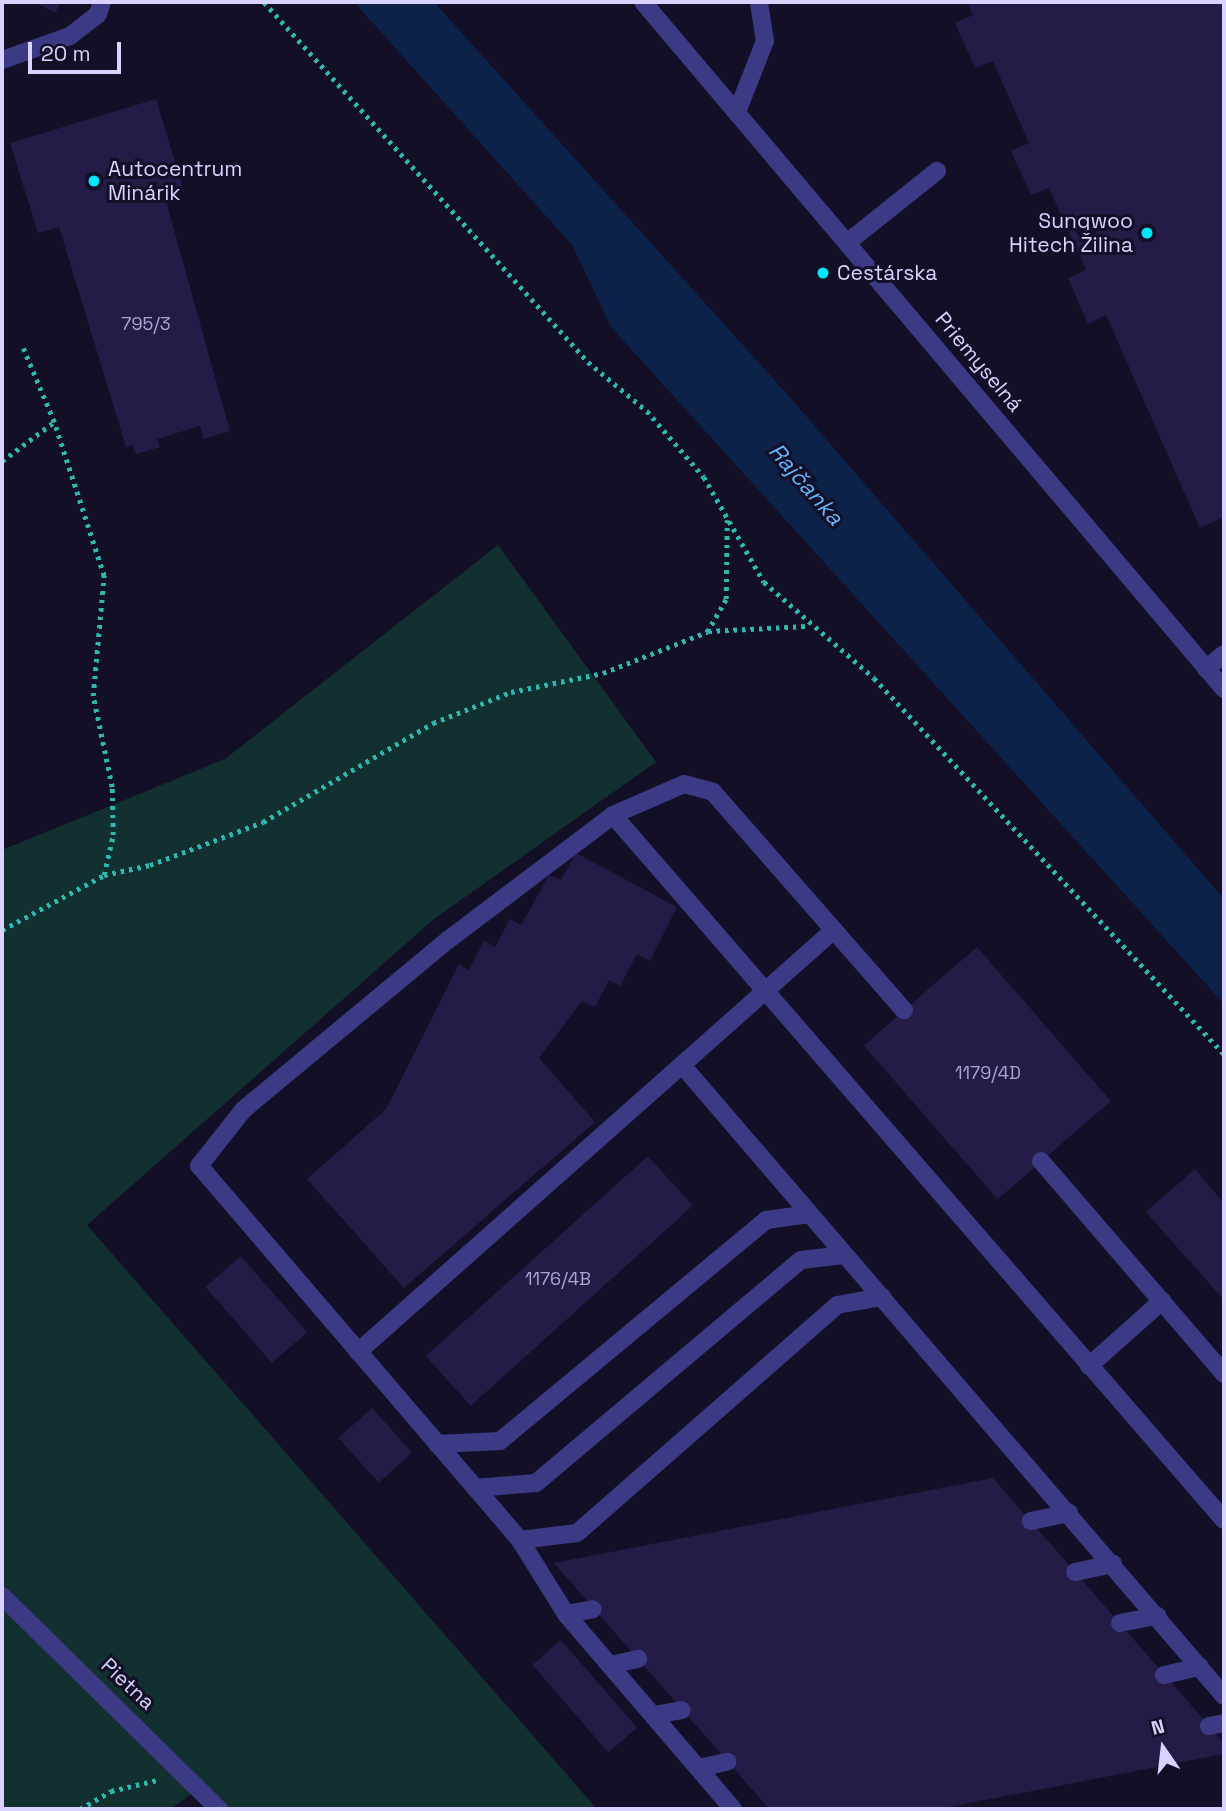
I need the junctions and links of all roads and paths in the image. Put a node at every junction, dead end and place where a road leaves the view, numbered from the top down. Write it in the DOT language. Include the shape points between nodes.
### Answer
graph roads {
  1 [pos="102,2"];
  2 [pos="264,2"];
  3 [pos="643,2"];
  4 [pos="764,3"];
  5 [pos="2,60"];
  6 [pos="737,111"];
  7 [pos="937,172"];
  8 [pos="848,242"];
  9 [pos="23,348"];
  10 [pos="54,422"];
  11 [pos="2,461"];
  12 [pos="727,519"];
  13 [pos="807,625"];
  14 [pos="707,632"];
  15 [pos="1224,654"];
  16 [pos="1206,669"];
  17 [pos="1224,689"];
  18 [pos="613,815"];
  19 [pos="104,875"];
  20 [pos="2,930"];
  21 [pos="834,930"];
  22 [pos="765,992"];
  23 [pos="904,1010"];
  24 [pos="1224,1055"];
  25 [pos="682,1065"];
  26 [pos="1041,1161"];
  27 [pos="810,1214"];
  28 [pos="845,1255"];
  29 [pos="882,1297"];
  30 [pos="1162,1301"];
  31 [pos="358,1352"];
  32 [pos="1090,1366"];
  33 [pos="1224,1374"];
  34 [pos="437,1444"];
  35 [pos="475,1488"];
  36 [pos="1069,1513"];
  37 [pos="1224,1520"];
  38 [pos="1031,1521"];
  39 [pos="520,1541"];
  40 [pos="1112,1564"];
  41 [pos="1075,1572"];
  42 [pos="2,1596"];
  43 [pos="593,1609"];
  44 [pos="566,1614"];
  45 [pos="1157,1616"];
  46 [pos="1120,1623"];
  47 [pos="638,1659"];
  48 [pos="611,1665"];
  49 [pos="1200,1667"];
  50 [pos="1164,1675"];
  51 [pos="1224,1696"];
  52 [pos="682,1710"];
  53 [pos="654,1715"];
  54 [pos="727,1762"];
  55 [pos="698,1768"];
  56 [pos="188,1773"];
  57 [pos="80,1809"];
  58 [pos="219,1809"];
  59 [pos="733,1809"];
  1 -- 5 [label="street" via="98,14 70,36"];
  2 -- 12 [label="path" via="588,362 647,411 704,477"];
  3 -- 6 [label="street, Priemyselná"];
  4 -- 6 [label="street" via="765,41"];
  6 -- 8 [label="street, Priemyselná"];
  7 -- 8 [label="street"];
  8 -- 16 [label="street, Priemyselná"];
  9 -- 10 [label="path"];
  10 -- 11 [label="path"];
  10 -- 19 [label="path" via="104,576 93,696 112,787 113,835"];
  12 -- 13 [label="path" via="764,582"];
  12 -- 14 [label="path" via="726,599"];
  13 -- 14 [label="path"];
  13 -- 24 [label="path" via="874,678"];
  14 -- 19 [label="path" via="603,673 512,692 432,723 263,822 150,865"];
  15 -- 16 [label="street"];
  16 -- 17 [label="street, Priemyselná"];
  18 -- 21 [label="street" via="684,784 713,792"];
  18 -- 22 [label="street"];
  18 -- 31 [label="street" via="243,1110 199,1166"];
  19 -- 20 [label="path"];
  21 -- 22 [label="street"];
  21 -- 23 [label="street"];
  22 -- 25 [label="street"];
  22 -- 32 [label="street"];
  25 -- 27 [label="street"];
  25 -- 31 [label="street"];
  26 -- 30 [label="street"];
  27 -- 28 [label="street"];
  27 -- 34 [label="street" via="766,1220 500,1441"];
  28 -- 29 [label="street"];
  28 -- 35 [label="street" via="801,1261 536,1483"];
  29 -- 36 [label="street"];
  29 -- 39 [label="street" via="837,1305 577,1533"];
  30 -- 32 [label="street"];
  30 -- 33 [label="street"];
  31 -- 34 [label="street"];
  32 -- 37 [label="street"];
  34 -- 35 [label="street"];
  35 -- 39 [label="street"];
  36 -- 38 [label="street"];
  36 -- 40 [label="street"];
  39 -- 44 [label="street"];
  40 -- 41 [label="street"];
  40 -- 45 [label="street"];
  42 -- 56 [label="street, Pietna"];
  43 -- 44 [label="street"];
  44 -- 48 [label="street"];
  45 -- 46 [label="street"];
  45 -- 49 [label="street"];
  47 -- 48 [label="street"];
  48 -- 53 [label="street"];
  49 -- 50 [label="street"];
  49 -- 51 [label="street"];
  52 -- 53 [label="street"];
  53 -- 55 [label="street"];
  54 -- 55 [label="street"];
  55 -- 59 [label="street"];
  56 -- 57 [label="path" via="111,1791"];
  56 -- 58 [label="street, Pietna"];
}
